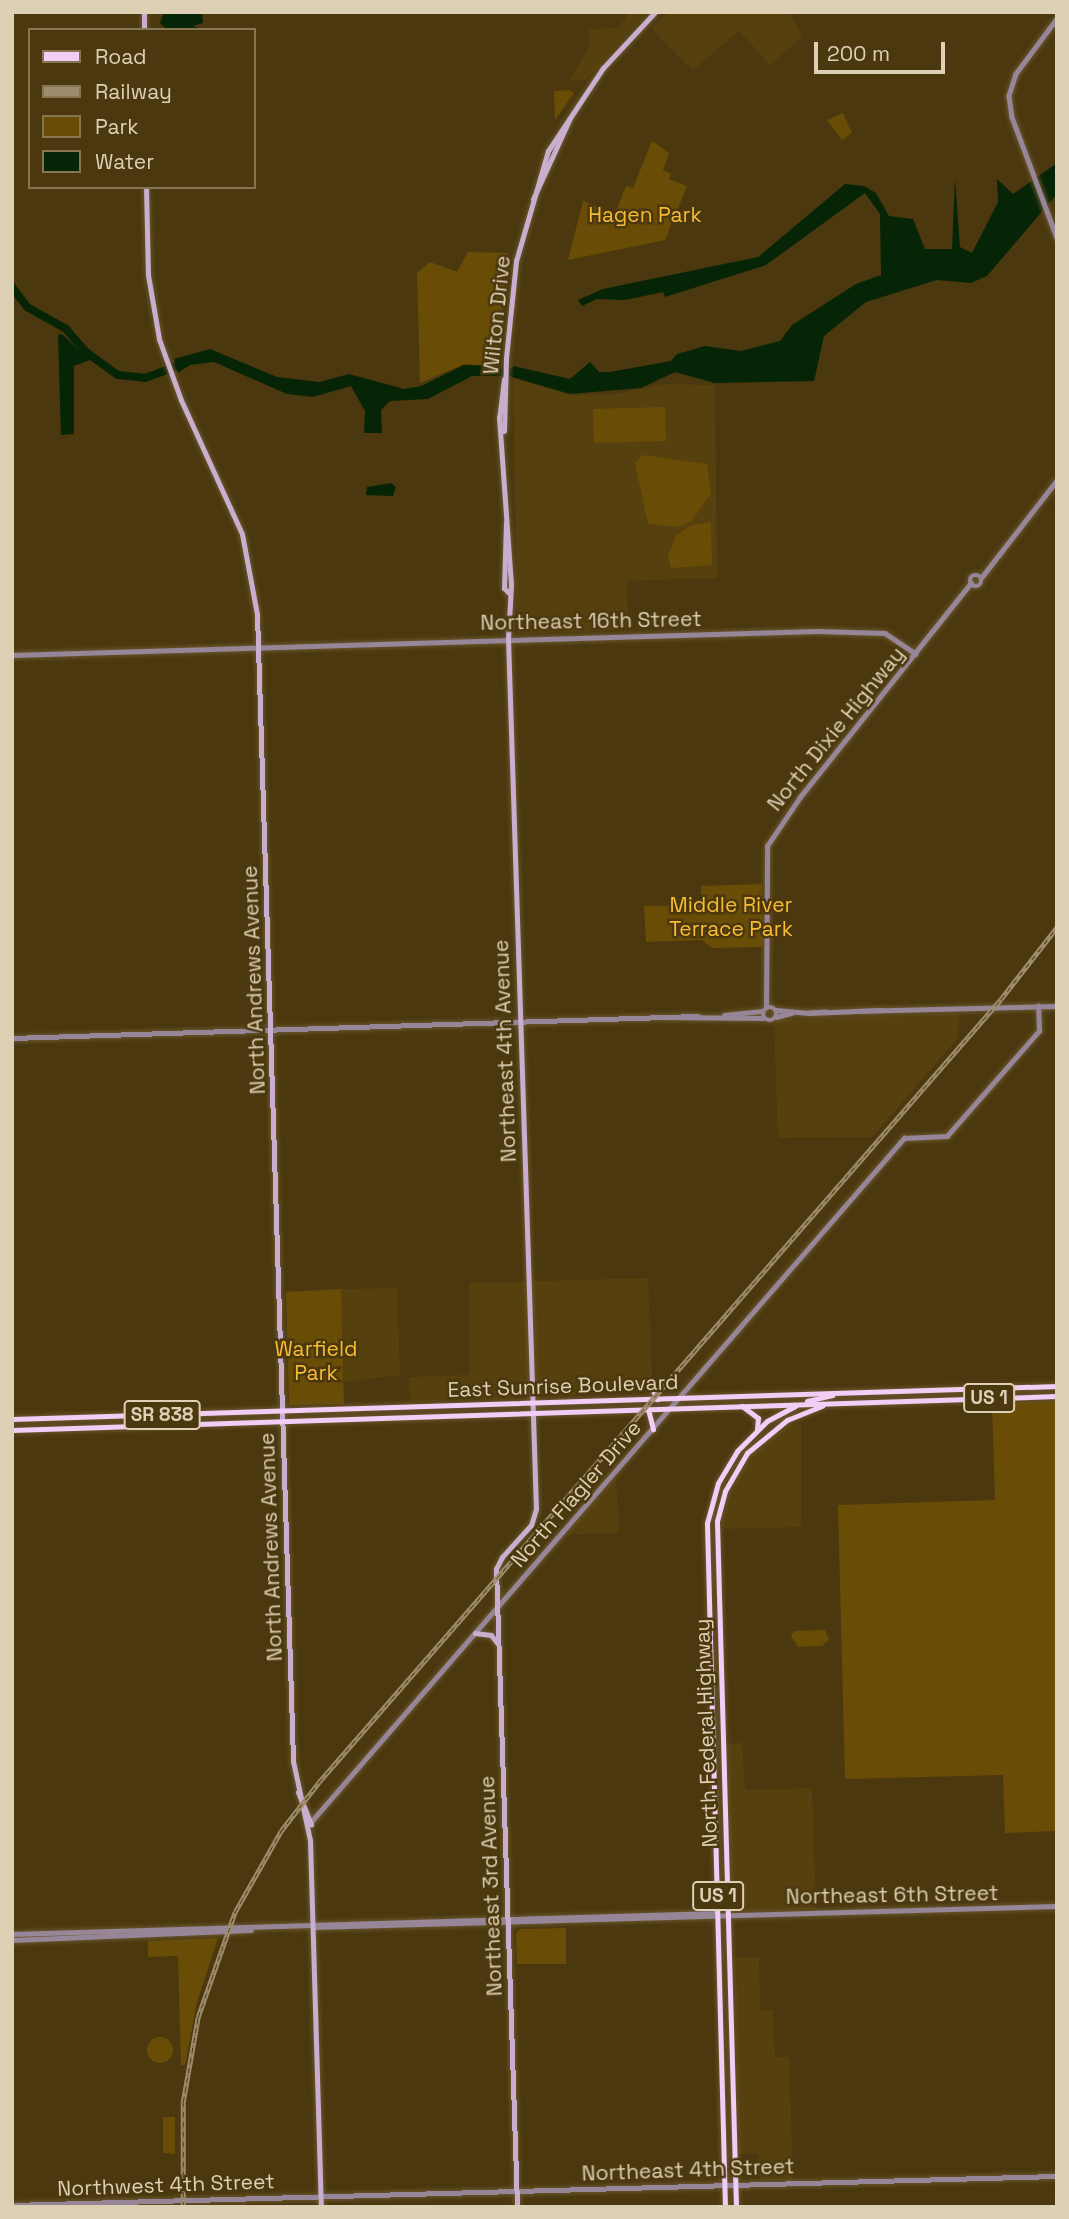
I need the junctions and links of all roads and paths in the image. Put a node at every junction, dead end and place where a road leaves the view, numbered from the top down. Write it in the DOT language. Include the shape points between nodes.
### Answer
graph roads {
  1 [pos="655,12"];
  2 [pos="1057,19"];
  3 [pos="570,118"];
  4 [pos="551,146"];
  5 [pos="553,156"];
  6 [pos="146,189"];
  7 [pos="533,200"];
  8 [pos="1057,238"];
  9 [pos="504,379"];
  10 [pos="1057,480"];
  11 [pos="978,577"];
  12 [pos="973,585"];
  13 [pos="508,638"];
  14 [pos="259,646"];
  15 [pos="916,654"];
  16 [pos="12,655"];
  17 [pos="769,992"];
  18 [pos="1038,1006"];
  19 [pos="1057,1006"];
  20 [pos="774,1009"];
  21 [pos="764,1010"];
  22 [pos="791,1013"];
  23 [pos="724,1015"];
  24 [pos="776,1017"];
  25 [pos="764,1018"];
  26 [pos="519,1021"];
  27 [pos="271,1028"];
  28 [pos="12,1038"];
  29 [pos="650,1385"];
  30 [pos="1057,1386"];
  31 [pos="1004,1388"];
  32 [pos="940,1390"];
  33 [pos="845,1392"];
  34 [pos="1057,1396"];
  35 [pos="679,1398"];
  36 [pos="989,1398"];
  37 [pos="638,1399"];
  38 [pos="657,1399"];
  39 [pos="927,1401"];
  40 [pos="534,1403"];
  41 [pos="835,1403"];
  42 [pos="799,1404"];
  43 [pos="742,1406"];
  44 [pos="407,1407"];
  45 [pos="420,1407"];
  46 [pos="671,1408"];
  47 [pos="623,1409"];
  48 [pos="648,1409"];
  49 [pos="283,1411"];
  50 [pos="534,1413"];
  51 [pos="158,1415"];
  52 [pos="392,1418"];
  53 [pos="407,1418"];
  54 [pos="12,1419"];
  55 [pos="283,1420"];
  56 [pos="143,1426"];
  57 [pos="653,1429"];
  58 [pos="12,1430"];
  59 [pos="755,1431"];
  60 [pos="498,1564"];
  61 [pos="497,1607"];
  62 [pos="475,1633"];
  63 [pos="498,1644"];
  64 [pos="714,1771"];
  65 [pos="714,1787"];
  66 [pos="724,1787"];
  67 [pos="297,1791"];
  68 [pos="724,1800"];
  69 [pos="325,1806"];
  70 [pos="309,1814"];
  71 [pos="310,1826"];
  72 [pos="1057,1906"];
  73 [pos="719,1915"];
  74 [pos="729,1915"];
  75 [pos="508,1922"];
  76 [pos="313,1927"];
  77 [pos="256,1929"];
  78 [pos="12,1934"];
  79 [pos="12,1940"];
  80 [pos="721,2040"];
  81 [pos="721,2054"];
  82 [pos="732,2054"];
  83 [pos="732,2066"];
  84 [pos="1057,2176"];
  85 [pos="724,2184"];
  86 [pos="735,2184"];
  87 [pos="516,2190"];
  88 [pos="321,2196"];
  89 [pos="12,2205"];
  90 [pos="321,2207"];
  91 [pos="517,2207"];
  92 [pos="725,2207"];
  93 [pos="736,2207"];
  1 -- 3 [label="main road, Wilton Drive" via="603,68"];
  2 -- 8 [label="street" via="1016,74 1009,96"];
  3 -- 4 [label="main road, Wilton Drive"];
  3 -- 5 [label="main road, Wilton Drive"];
  4 -- 5 [label="main road"];
  4 -- 7 [label="main road, Wilton Drive"];
  5 -- 7 [label="main road, Wilton Drive"];
  6 -- 14 [label="main road, North Andrews Avenue" via="148,275 166,361 242,534"];
  7 -- 9 [label="main road, Wilton Drive" via="516,261"];
  9 -- 13 [label="main road, Northeast 4th Avenue" via="499,405"];
  10 -- 11 [label="street"];
  11 -- 12 [label="street"];
  11 -- 12 [label="street"];
  12 -- 15 [label="street, North Dixie Highway"];
  13 -- 14 [label="street, Northeast 16th Street"];
  13 -- 15 [label="street, Northeast 16th Street" via="879,632 894,636"];
  13 -- 26 [label="main road, Northeast 4th Avenue"];
  14 -- 16 [label="street, Northeast 16th Street"];
  14 -- 27 [label="main road, North Andrews Avenue"];
  15 -- 17 [label="street, North Dixie Highway" via="800,797 767,846"];
  17 -- 20 [label="street"];
  17 -- 21 [label="street"];
  18 -- 19 [label="street"];
  18 -- 22 [label="street"];
  18 -- 35 [label="street, North Flagler Drive" via="1039,1031 947,1136 904,1138"];
  20 -- 21 [label="street"];
  20 -- 22 [label="street"];
  20 -- 24 [label="street"];
  21 -- 23 [label="street"];
  21 -- 25 [label="street"];
  22 -- 24 [label="street"];
  23 -- 25 [label="street"];
  23 -- 26 [label="street"];
  24 -- 25 [label="street" via="770,1022"];
  26 -- 27 [label="street"];
  26 -- 40 [label="main road, Northeast 4th Avenue"];
  27 -- 28 [label="street"];
  27 -- 49 [label="main road, North Andrews Avenue"];
  29 -- 38 [label="main road"];
  30 -- 31 [label="main road, US 1"];
  31 -- 32 [label="main road, US 1"];
  31 -- 36 [label="main road"];
  32 -- 33 [label="main road, US 1"];
  32 -- 39 [label="main road"];
  33 -- 35 [label="main road, East Sunrise Boulevard / SR 838"];
  33 -- 42 [label="main road"];
  34 -- 36 [label="main road, US 1"];
  35 -- 38 [label="main road, East Sunrise Boulevard / SR 838"];
  35 -- 46 [label="street, North Flagler Drive"];
  36 -- 39 [label="main road, US 1"];
  37 -- 38 [label="main road, East Sunrise Boulevard / SR 838"];
  37 -- 40 [label="main road, East Sunrise Boulevard / SR 838"];
  37 -- 47 [label="main road"];
  39 -- 41 [label="main road, US 1"];
  40 -- 45 [label="main road, East Sunrise Boulevard / SR 838"];
  40 -- 50 [label="main road, Northeast 4th Avenue"];
  41 -- 42 [label="main road, East Sunrise Boulevard / SR 838"];
  41 -- 66 [label="main road, North Federal Highway / US 1" via="799,1414 765,1435 740,1462 722,1501 716,1542"];
  42 -- 43 [label="main road, East Sunrise Boulevard / SR 838"];
  42 -- 59 [label="main road, North Federal Highway / US 1"];
  43 -- 46 [label="main road, East Sunrise Boulevard / SR 838"];
  43 -- 59 [label="main road" via="758,1418"];
  44 -- 45 [label="main road, East Sunrise Boulevard / SR 838"];
  44 -- 49 [label="main road, East Sunrise Boulevard / SR 838"];
  44 -- 52 [label="main road"];
  45 -- 53 [label="main road" via="408,1412"];
  46 -- 48 [label="main road, East Sunrise Boulevard / SR 838"];
  46 -- 57 [label="street, North Flagler Drive"];
  47 -- 48 [label="main road, East Sunrise Boulevard / SR 838"];
  47 -- 50 [label="main road, East Sunrise Boulevard / SR 838"];
  48 -- 57 [label="main road"];
  49 -- 51 [label="main road, SR 838"];
  49 -- 55 [label="main road, North Andrews Avenue"];
  50 -- 53 [label="main road, East Sunrise Boulevard / SR 838"];
  50 -- 60 [label="main road, Northeast 4th Avenue" via="536,1509 531,1525"];
  51 -- 54 [label="main road, SR 838"];
  51 -- 56 [label="main road"];
  52 -- 53 [label="main road, East Sunrise Boulevard / SR 838"];
  52 -- 55 [label="main road, East Sunrise Boulevard / SR 838"];
  55 -- 56 [label="main road, SR 838"];
  55 -- 67 [label="main road, North Andrews Avenue"];
  56 -- 58 [label="main road, SR 838"];
  57 -- 61 [label="street, North Flagler Drive"];
  59 -- 64 [label="main road, North Federal Highway / US 1" via="722,1474 707,1523"];
  60 -- 61 [label="main road, Northeast 3rd Avenue"];
  61 -- 62 [label="street, North Flagler Drive"];
  61 -- 63 [label="main road, Northeast 3rd Avenue"];
  62 -- 63 [label="main road" via="491,1634"];
  62 -- 69 [label="street, North Flagler Drive"];
  63 -- 75 [label="main road, Northeast 3rd Avenue"];
  64 -- 65 [label="main road, North Federal Highway / US 1"];
  64 -- 66 [label="main road"];
  65 -- 68 [label="main road"];
  65 -- 73 [label="main road, North Federal Highway / US 1"];
  66 -- 68 [label="main road, North Federal Highway / US 1"];
  67 -- 70 [label="main road, North Andrews Avenue"];
  67 -- 71 [label="main road, North Andrews Avenue"];
  68 -- 74 [label="main road, North Federal Highway / US 1"];
  69 -- 70 [label="street, North Flagler Drive"];
  69 -- 71 [label="street, North Flagler Drive"];
  70 -- 71 [label="main road, North Andrews Avenue"];
  71 -- 76 [label="main road, North Andrews Avenue"];
  72 -- 74 [label="street, Northeast 6th Street"];
  73 -- 74 [label="street, Northeast 6th Street"];
  73 -- 75 [label="street, Northeast 6th Street"];
  73 -- 80 [label="main road, North Federal Highway / US 1"];
  74 -- 82 [label="main road, North Federal Highway / US 1"];
  75 -- 76 [label="street, Northeast 6th Street"];
  75 -- 87 [label="main road, Northeast 3rd Avenue"];
  76 -- 77 [label="street, Northeast 6th Street"];
  76 -- 88 [label="main road, North Andrews Avenue"];
  77 -- 78 [label="street"];
  77 -- 79 [label="street"];
  80 -- 81 [label="main road, North Federal Highway / US 1"];
  80 -- 82 [label="main road"];
  81 -- 83 [label="main road"];
  81 -- 85 [label="main road, North Federal Highway / US 1"];
  82 -- 83 [label="main road, North Federal Highway / US 1"];
  83 -- 86 [label="main road, North Federal Highway / US 1"];
  84 -- 86 [label="street, Northeast 4th Street"];
  85 -- 86 [label="street, Northeast 4th Street"];
  85 -- 87 [label="street, Northeast 4th Street"];
  85 -- 92 [label="main road, North Federal Highway / US 1"];
  86 -- 93 [label="main road, North Federal Highway / US 1"];
  87 -- 88 [label="street, Northeast 4th Street"];
  87 -- 91 [label="main road, Northeast 3rd Avenue"];
  88 -- 89 [label="street, Northwest 4th Street"];
  88 -- 90 [label="main road, North Andrews Avenue"];
}
